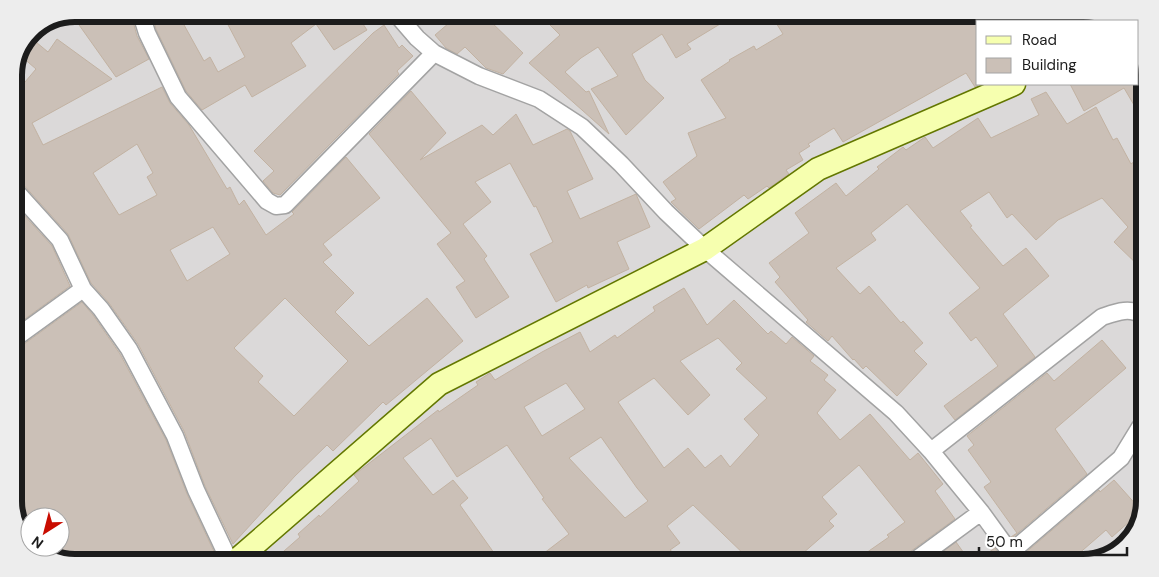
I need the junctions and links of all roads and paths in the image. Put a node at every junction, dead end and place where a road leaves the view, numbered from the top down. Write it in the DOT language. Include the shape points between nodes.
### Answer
graph roads {
  1 [pos="144,22"];
  2 [pos="403,22"];
  3 [pos="434,53"];
  4 [pos="1012,85"];
  5 [pos="23,199"];
  6 [pos="705,249"];
  7 [pos="83,289"];
  8 [pos="1136,313"];
  9 [pos="23,332"];
  10 [pos="1136,434"];
  11 [pos="931,451"];
  12 [pos="980,512"];
  13 [pos="226,554"];
  14 [pos="244,554"];
  15 [pos="924,554"];
  16 [pos="1011,554"];
  17 [pos="1018,554"];
  1 -- 3 [label="street" via="178,97 267,201 276,206 285,205"];
  2 -- 3 [label="street"];
  3 -- 6 [label="street" via="479,76 539,99 582,127"];
  4 -- 6 [label="street" via="818,169"];
  5 -- 7 [label="street" via="60,240"];
  6 -- 11 [label="street" via="896,413"];
  6 -- 14 [label="street" via="438,384"];
  7 -- 9 [label="street"];
  7 -- 13 [label="street" via="102,309 129,349 175,436"];
  8 -- 11 [label="street" via="1120,311 1102,317"];
  10 -- 17 [label="street" via="1122,458"];
  11 -- 12 [label="street"];
  12 -- 15 [label="street"];
  12 -- 16 [label="street"];
}
